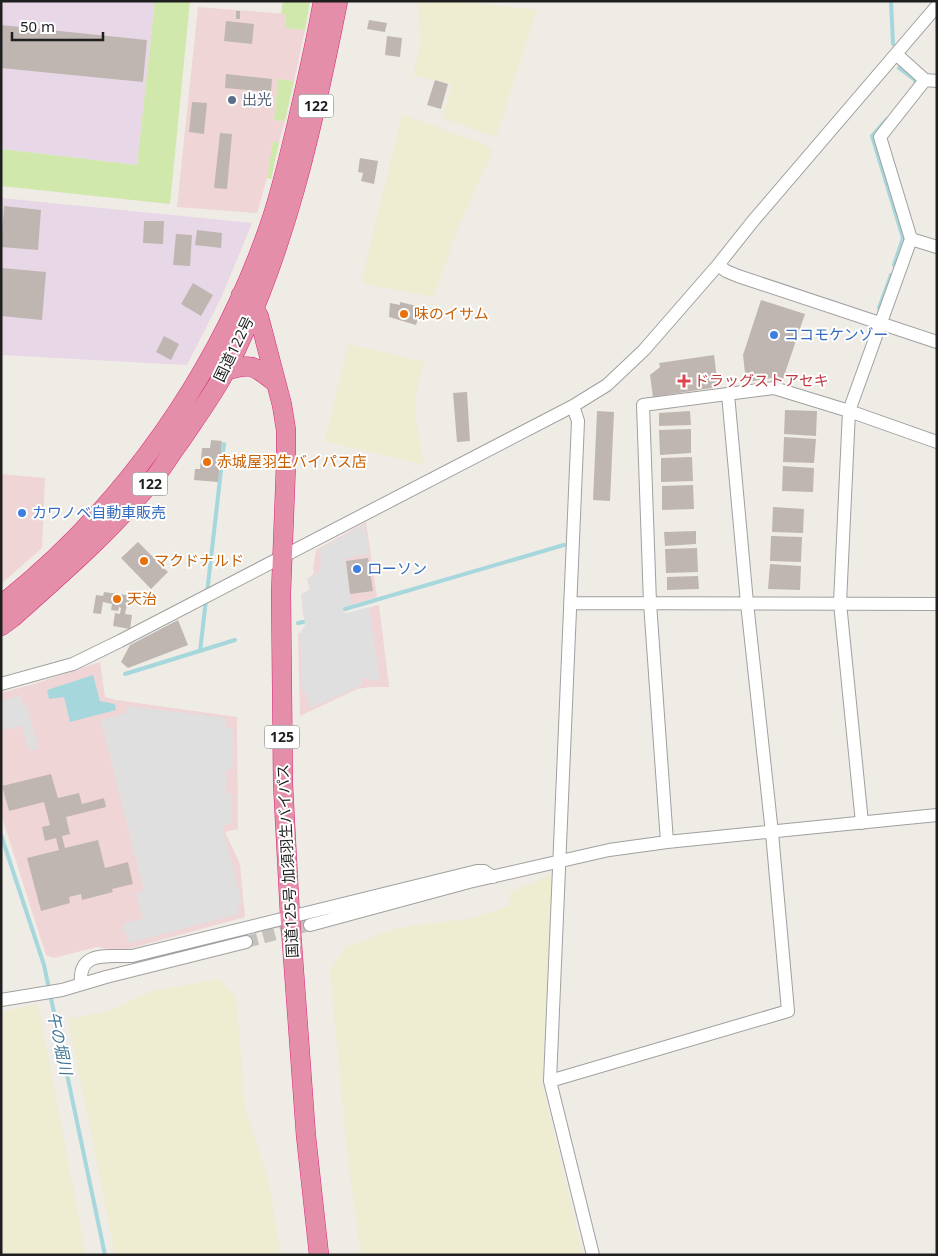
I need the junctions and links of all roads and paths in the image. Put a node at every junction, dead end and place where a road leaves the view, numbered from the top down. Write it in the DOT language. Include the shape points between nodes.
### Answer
graph roads {
  1 [pos="324,1"];
  2 [pos="338,1"];
  3 [pos="937,6"];
  4 [pos="896,54"];
  5 [pos="931,81"];
  6 [pos="910,239"];
  7 [pos="937,247"];
  8 [pos="718,265"];
  9 [pos="248,302"];
  10 [pos="879,324"];
  11 [pos="937,342"];
  12 [pos="225,371"];
  13 [pos="276,382"];
  14 [pos="728,394"];
  15 [pos="573,406"];
  16 [pos="849,411"];
  17 [pos="937,442"];
  18 [pos="282,557"];
  19 [pos="570,603"];
  20 [pos="650,603"];
  21 [pos="747,603"];
  22 [pos="840,603"];
  23 [pos="937,604"];
  24 [pos="1,605"];
  25 [pos="1,626"];
  26 [pos="1,684"];
  27 [pos="937,815"];
  28 [pos="862,824"];
  29 [pos="772,833"];
  30 [pos="667,842"];
  31 [pos="561,862"];
  32 [pos="493,877"];
  33 [pos="290,916"];
  34 [pos="310,925"];
  35 [pos="246,942"];
  36 [pos="81,984"];
  37 [pos="1,1000"];
  38 [pos="550,1081"];
  39 [pos="319,1255"];
  40 [pos="593,1255"];
  1 -- 9 [label="highway, 国道122号 / 122" via="279,194"];
  2 -- 9 [label="highway, 国道122号 / 122" via="290,210"];
  3 -- 4 [label="street"];
  4 -- 5 [label="street"];
  4 -- 8 [label="street"];
  5 -- 6 [label="street" via="880,136"];
  6 -- 7 [label="street"];
  6 -- 10 [label="street"];
  8 -- 10 [label="street" via="738,276"];
  8 -- 15 [label="street" via="626,368 607,385"];
  9 -- 12 [label="highway, 国道122号 / 122"];
  9 -- 13 [label="highway, 国道125号 加須羽生バイパス / 125" via="258,317"];
  9 -- 24 [label="highway, 国道122号 / 122" via="135,470 66,548"];
  10 -- 11 [label="street"];
  10 -- 16 [label="street"];
  12 -- 13 [label="highway" via="251,366"];
  12 -- 25 [label="highway, 国道122号 / 122" via="151,482 107,531"];
  13 -- 18 [label="highway, 国道125号 加須羽生バイパス / 125" via="286,430"];
  14 -- 16 [label="street" via="774,388"];
  14 -- 20 [label="street" via="643,405"];
  14 -- 21 [label="street"];
  15 -- 18 [label="street"];
  15 -- 19 [label="street" via="578,421"];
  16 -- 17 [label="street"];
  16 -- 22 [label="street"];
  18 -- 26 [label="street" via="73,664"];
  18 -- 33 [label="highway, 国道125号 加須羽生バイパス / 125" via="282,784"];
  19 -- 20 [label="street"];
  19 -- 31 [label="street"];
  20 -- 21 [label="street"];
  20 -- 30 [label="street"];
  21 -- 22 [label="street"];
  21 -- 29 [label="street"];
  22 -- 23 [label="street"];
  22 -- 28 [label="street"];
  27 -- 28 [label="street"];
  28 -- 29 [label="street"];
  29 -- 30 [label="street"];
  29 -- 38 [label="street" via="788,1010"];
  30 -- 31 [label="street" via="609,850"];
  31 -- 32 [label="street"];
  31 -- 38 [label="street"];
  32 -- 33 [label="street" via="477,870"];
  32 -- 34 [label="street"];
  33 -- 36 [label="street" via="132,956 92,958 83,968"];
  33 -- 39 [label="highway, 国道125号 加須羽生バイパス / 125" via="306,1136"];
  35 -- 36 [label="street"];
  36 -- 37 [label="street"];
  38 -- 40 [label="street"];
}
